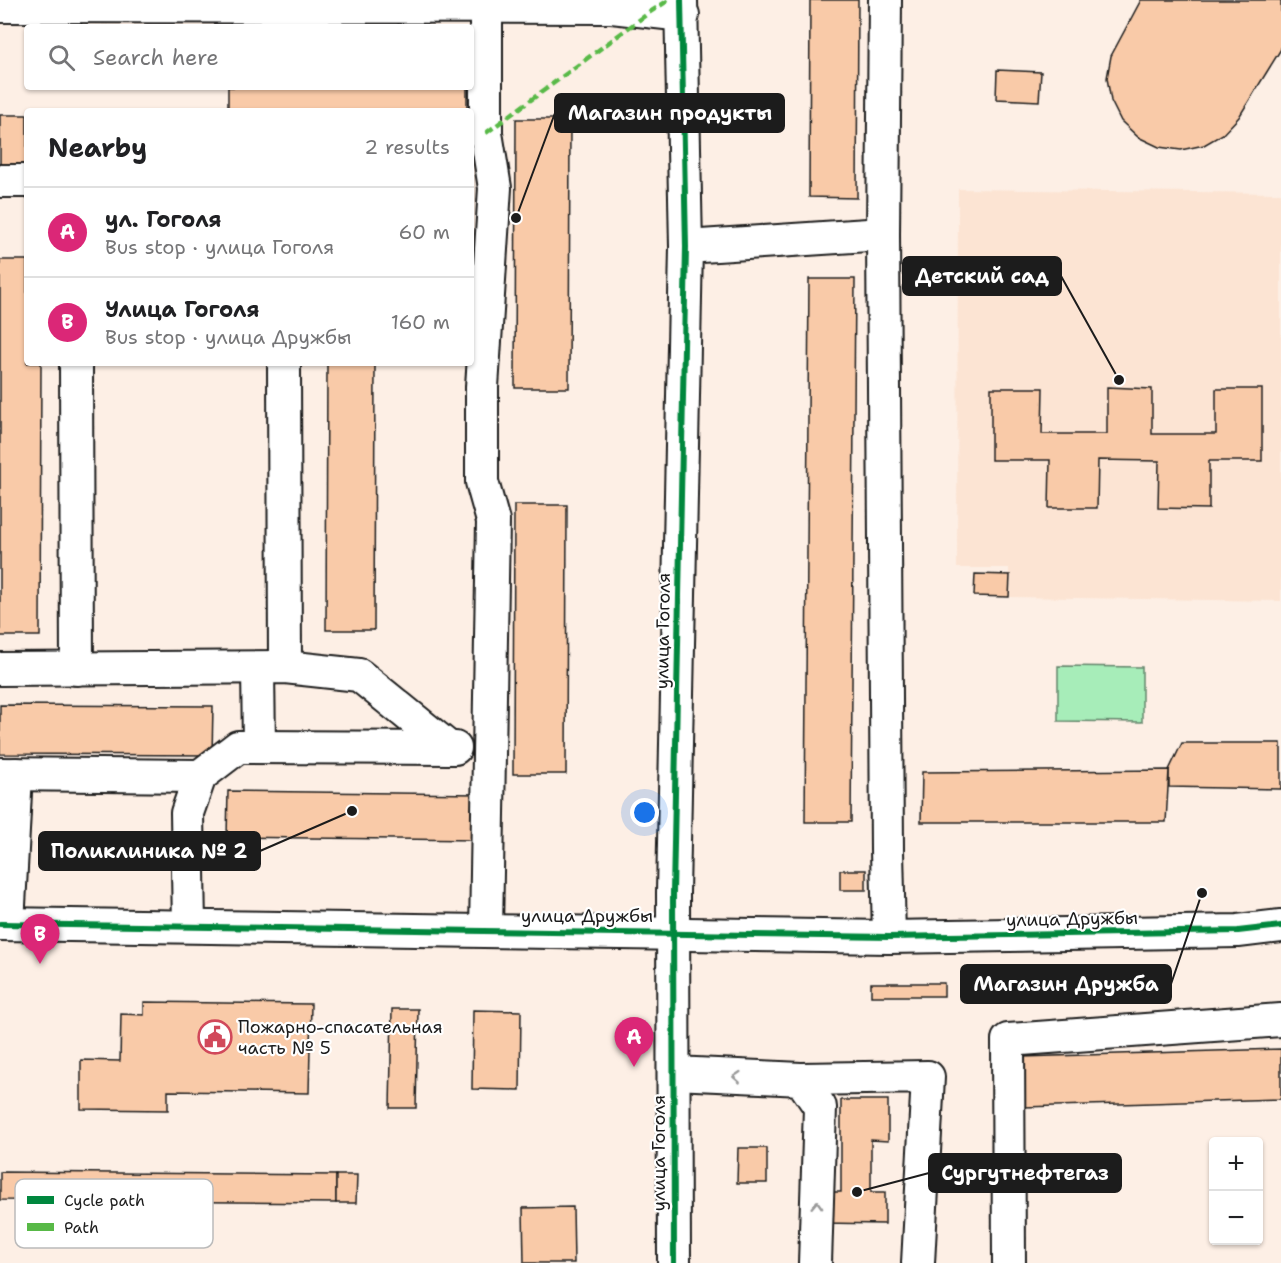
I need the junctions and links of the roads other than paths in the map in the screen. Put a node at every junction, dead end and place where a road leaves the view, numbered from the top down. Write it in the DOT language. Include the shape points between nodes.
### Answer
graph roads {
  1 [pos="885,0"];
  2 [pos="133,3"];
  3 [pos="486,3"];
  4 [pos="0,6"];
  5 [pos="682,8"];
  6 [pos="479,133"];
  7 [pos="0,181"];
  8 [pos="24,181"];
  9 [pos="883,234"];
  10 [pos="686,248"];
  11 [pos="76,366"];
  12 [pos="284,366"];
  13 [pos="272,667"];
  14 [pos="0,669"];
  15 [pos="77,669"];
  16 [pos="259,747"];
  17 [pos="449,748"];
  18 [pos="489,748"];
  19 [pos="8,774"];
  20 [pos="200,776"];
  21 [pos="4,924"];
  22 [pos="189,926"];
  23 [pos="1281,926"];
  24 [pos="486,931"];
  25 [pos="674,932"];
  26 [pos="890,936"];
  27 [pos="1281,1020"];
  28 [pos="674,1073"];
  29 [pos="801,1079"];
  30 [pos="674,1263"];
  31 [pos="815,1263"];
  32 [pos="918,1263"];
  33 [pos="1009,1263"];
  1 -- 9 [label="street"];
  2 -- 3 [label="street"];
  2 -- 4 [label="street"];
  3 -- 5 [label="street"];
  3 -- 6 [label="street"];
  5 -- 10 [label="street, улица Гоголя"];
  6 -- 18 [label="street" via="495,188 482,387 482,482 493,521"];
  7 -- 8 [label="street"];
  9 -- 10 [label="street"];
  9 -- 26 [label="street" via="886,850"];
  10 -- 25 [label="street, улица Гоголя"];
  11 -- 15 [label="street"];
  12 -- 13 [label="street"];
  13 -- 15 [label="street"];
  13 -- 16 [label="street"];
  13 -- 17 [label="street" via="359,675"];
  14 -- 15 [label="street"];
  16 -- 17 [label="street"];
  16 -- 20 [label="street" via="238,747"];
  17 -- 18 [label="street"];
  18 -- 24 [label="street"];
  19 -- 20 [label="street"];
  19 -- 21 [label="street"];
  20 -- 22 [label="street" via="187,813"];
  21 -- 22 [label="street, улица Дружбы"];
  22 -- 24 [label="street, улица Дружбы"];
  23 -- 26 [label="street, улица Дружбы" via="1238,931"];
  24 -- 25 [label="street, улица Дружбы"];
  25 -- 26 [label="street, улица Дружбы"];
  25 -- 28 [label="street, улица Гоголя"];
  27 -- 33 [label="street" via="1008,1040"];
  29 -- 28 [label="street, one-way"];
  28 -- 30 [label="street, улица Гоголя"];
  31 -- 29 [label="street, one-way" via="820,1107"];
  29 -- 32 [label="street" via="928,1077"];
}
